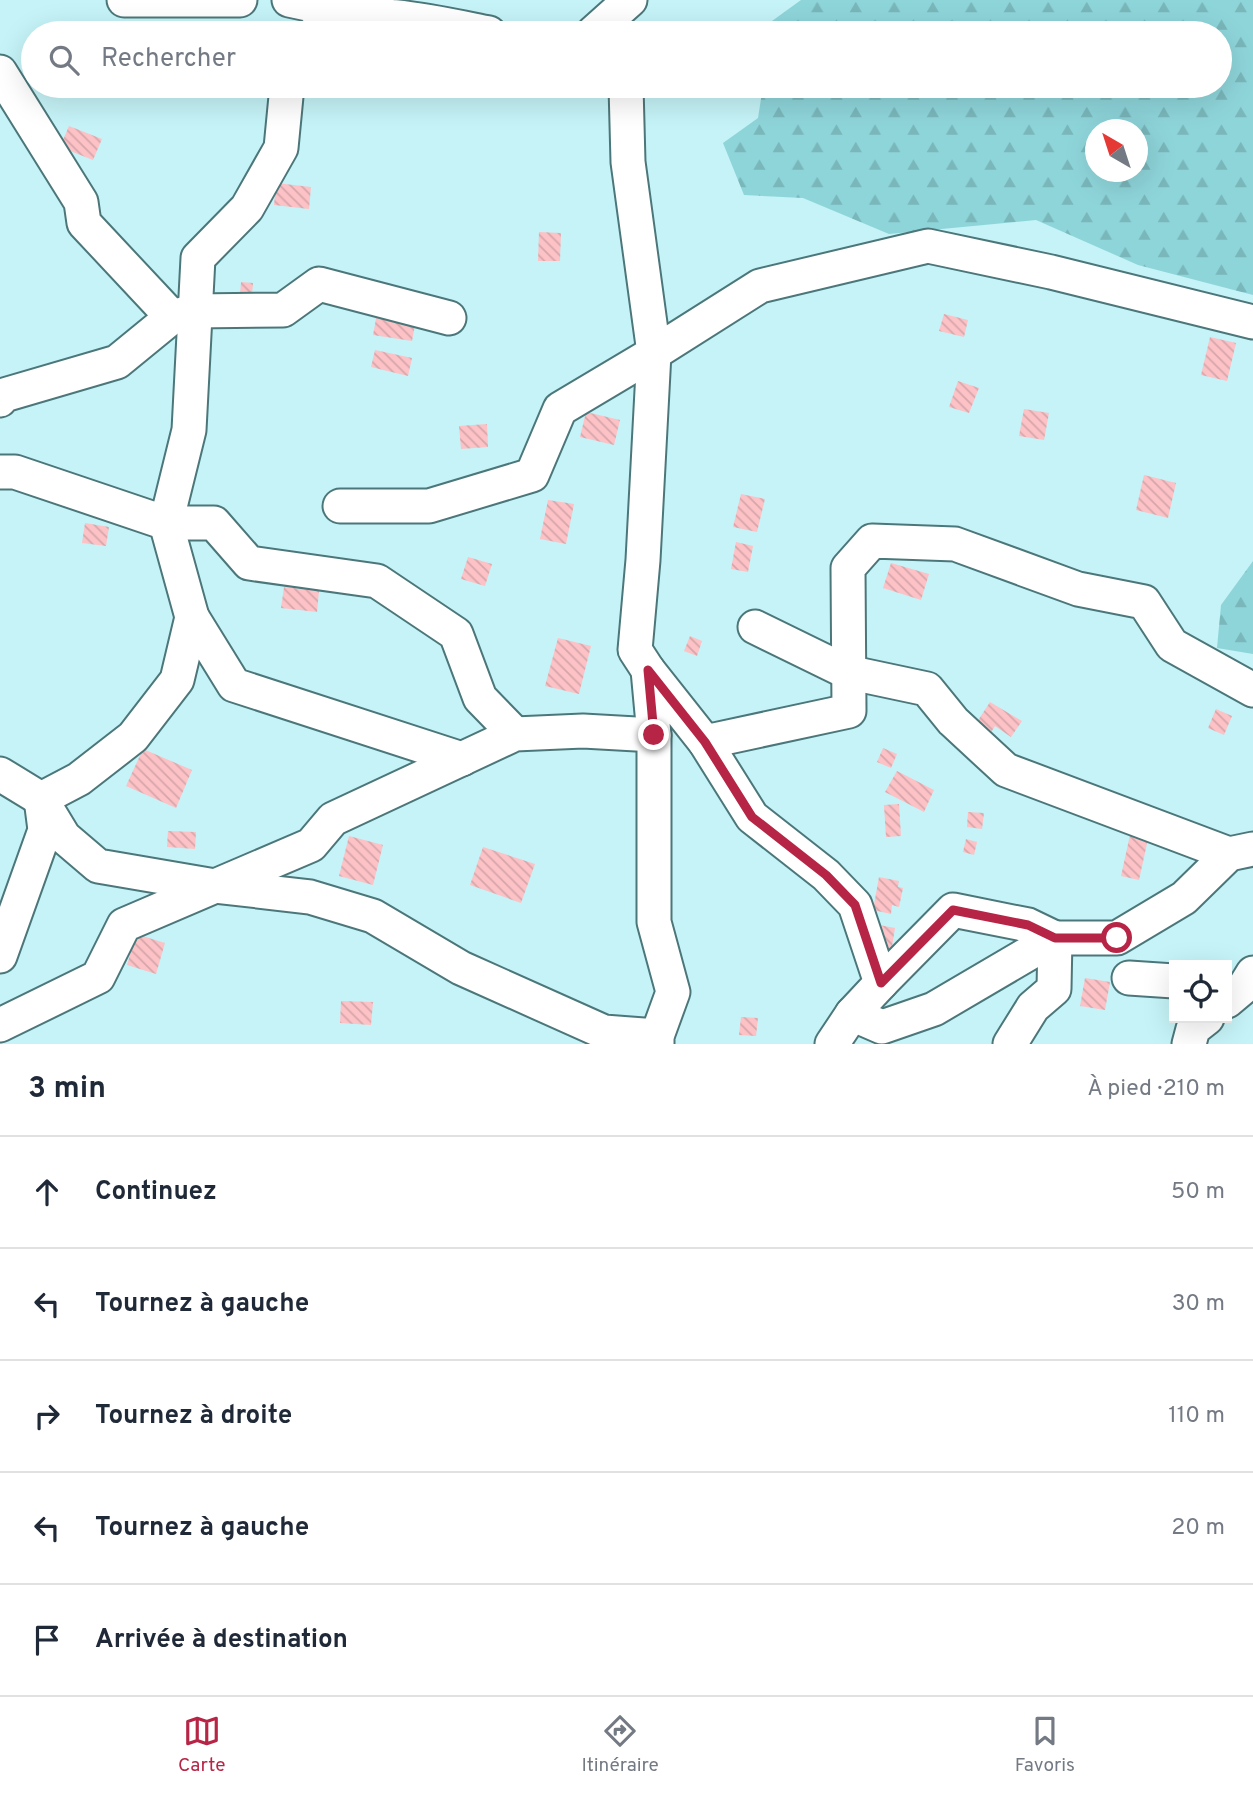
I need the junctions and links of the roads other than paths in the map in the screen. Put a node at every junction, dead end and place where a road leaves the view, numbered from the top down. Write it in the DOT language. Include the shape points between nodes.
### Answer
graph roads {
  1 [pos="124,0"];
  2 [pos="240,0"];
  3 [pos="289,0"];
  4 [pos="630,0"];
  5 [pos="646,0"];
  6 [pos="361,15"];
  7 [pos="331,21"];
  8 [pos="428,21"];
  9 [pos="606,21"];
  10 [pos="637,21"];
  11 [pos="0,72"];
  12 [pos="286,98"];
  13 [pos="626,98"];
  14 [pos="183,314"];
  15 [pos="449,318"];
  16 [pos="1253,322"];
  17 [pos="654,353"];
  18 [pos="0,400"];
  19 [pos="5,466"];
  20 [pos="340,506"];
  21 [pos="166,523"];
  22 [pos="192,617"];
  23 [pos="755,627"];
  24 [pos="648,670"];
  25 [pos="847,672"];
  26 [pos="1253,690"];
  27 [pos="515,734"];
  28 [pos="654,735"];
  29 [pos="705,742"];
  30 [pos="462,759"];
  31 [pos="0,774"];
  32 [pos="41,799"];
  33 [pos="1241,851"];
  34 [pos="215,886"];
  35 [pos="1055,938"];
  36 [pos="0,956"];
  37 [pos="1129,978"];
  38 [pos="1169,981"];
  39 [pos="881,983"];
  40 [pos="852,1014"];
  41 [pos="1201,1023"];
  42 [pos="0,1025"];
  43 [pos="657,1040"];
  44 [pos="832,1044"];
  45 [pos="1010,1044"];
  46 [pos="1189,1044"];
  1 -- 2 [label="street"];
  3 -- 6 [label="street"];
  4 -- 9 [label="street"];
  5 -- 10 [label="street"];
  6 -- 7 [label="street"];
  6 -- 8 [label="street"];
  11 -- 14 [label="street" via="81,202 84,223"];
  12 -- 14 [label="street" via="281,148 247,208 198,258"];
  13 -- 17 [label="street" via="628,162"];
  14 -- 15 [label="street" via="283,310 319,284"];
  14 -- 18 [label="street" via="117,362"];
  14 -- 21 [label="street" via="189,430"];
  16 -- 17 [label="street" via="928,246 760,286"];
  17 -- 20 [label="street" via="559,410 532,475 429,506"];
  17 -- 24 [label="street" via="635,650"];
  19 -- 21 [label="street"];
  21 -- 22 [label="street"];
  21 -- 27 [label="street" via="214,523 248,563 377,581 456,634 480,698"];
  22 -- 30 [label="street" via="234,685"];
  22 -- 32 [label="street" via="177,680 133,737 79,779"];
  23 -- 25 [label="street"];
  24 -- 28 [label="street"];
  24 -- 29 [label="street"];
  25 -- 26 [label="street" via="848,568 872,541 955,544 1078,589 1144,602 1172,645"];
  25 -- 29 [label="street" via="849,711"];
  25 -- 33 [label="street" via="927,689 953,721 1006,770"];
  27 -- 28 [label="street"];
  27 -- 30 [label="street"];
  28 -- 43 [label="street" via="654,922 673,992"];
  29 -- 39 [label="street" via="752,817 826,875 855,905"];
  30 -- 34 [label="street" via="333,820 311,845"];
  31 -- 32 [label="street"];
  32 -- 34 [label="street" via="64,837 98,866"];
  32 -- 36 [label="street" via="45,830"];
  33 -- 35 [label="street" via="1184,898 1117,938"];
  34 -- 42 [label="street" via="124,925 98,977"];
  34 -- 43 [label="street" via="310,897 373,916 461,968 604,1032"];
  35 -- 39 [label="street" via="1028,925 953,910"];
  35 -- 40 [label="street" via="934,1009 882,1027"];
  35 -- 45 [label="street" via="1054,989 1033,1007"];
  37 -- 38 [label="street"];
  39 -- 40 [label="street"];
  40 -- 44 [label="street"];
  41 -- 46 [label="street" via="1193,1029"];
}
